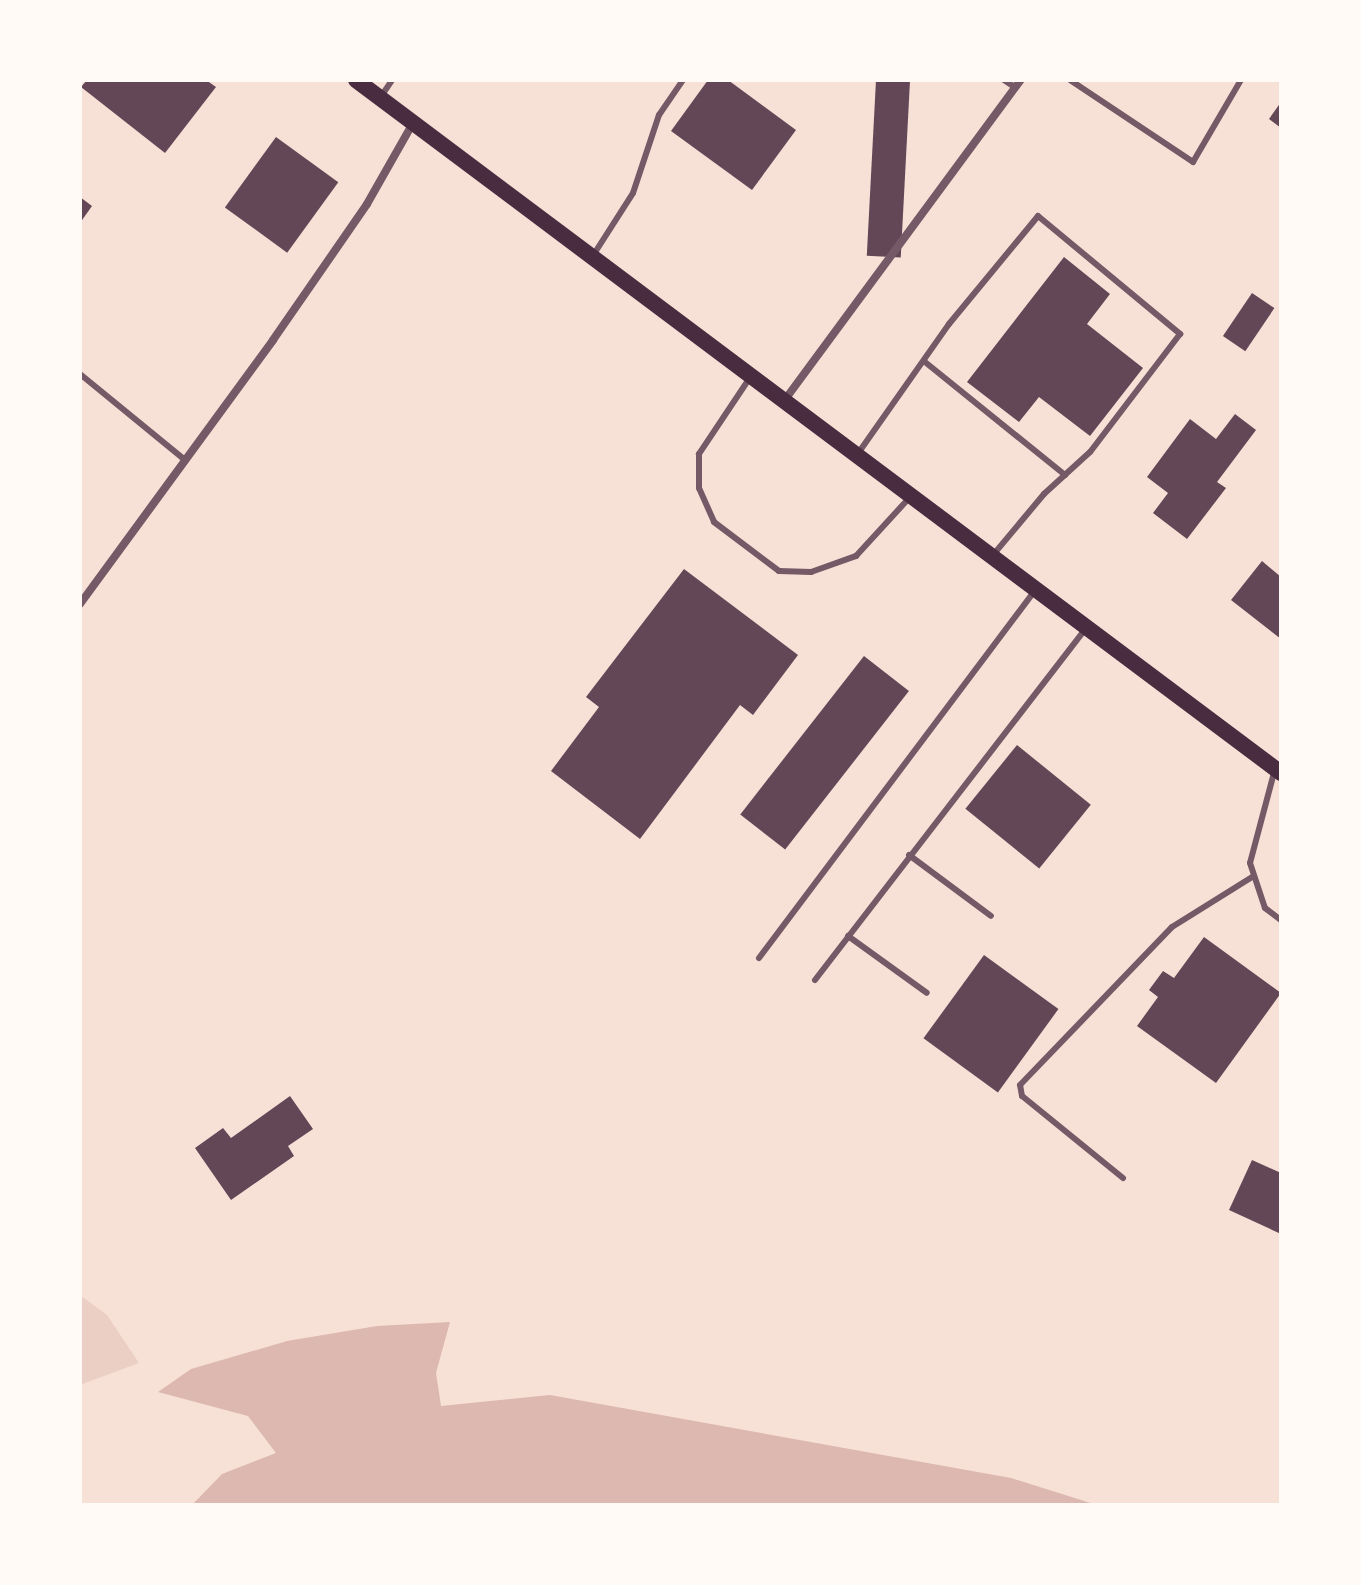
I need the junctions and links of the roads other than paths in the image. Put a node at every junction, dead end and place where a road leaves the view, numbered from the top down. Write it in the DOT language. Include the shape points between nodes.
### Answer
graph roads {
  1 [pos="356,80"];
  2 [pos="392,80"];
  3 [pos="683,80"];
  4 [pos="1004,80"];
  5 [pos="1070,80"];
  6 [pos="1241,80"];
  7 [pos="1019,84"];
  8 [pos="380,98"];
  9 [pos="413,123"];
  10 [pos="592,257"];
  11 [pos="925,362"];
  12 [pos="80,374"];
  13 [pos="751,376"];
  14 [pos="784,401"];
  15 [pos="856,455"];
  16 [pos="184,459"];
  17 [pos="1065,475"];
  18 [pos="911,496"];
  19 [pos="992,556"];
  20 [pos="1036,589"];
  21 [pos="80,604"];
  22 [pos="1087,627"];
  23 [pos="1280,767"];
  24 [pos="909,855"];
  25 [pos="1252,877"];
  26 [pos="991,916"];
  27 [pos="1281,920"];
  28 [pos="848,936"];
  29 [pos="759,958"];
  30 [pos="815,980"];
  31 [pos="927,993"];
  32 [pos="1123,1178"];
  1 -- 8 [label="main road"];
  2 -- 8 [label="lane"];
  3 -- 10 [label="lane" via="659,115 633,193"];
  4 -- 7 [label="lane"];
  5 -- 6 [label="lane" via="1193,162"];
  7 -- 14 [label="street"];
  8 -- 9 [label="main road"];
  9 -- 10 [label="main road"];
  9 -- 16 [label="street" via="367,204"];
  10 -- 13 [label="main road"];
  11 -- 15 [label="lane"];
  11 -- 17 [label="lane"];
  11 -- 17 [label="lane" via="949,324 1038,216 1180,334 1090,452"];
  12 -- 16 [label="lane"];
  13 -- 14 [label="main road"];
  13 -- 18 [label="lane" via="699,454 699,488 714,522 768,563 779,571 811,572 856,556"];
  14 -- 15 [label="main road"];
  15 -- 18 [label="main road"];
  16 -- 21 [label="street"];
  17 -- 19 [label="lane"];
  18 -- 19 [label="main road"];
  19 -- 20 [label="main road"];
  20 -- 22 [label="main road"];
  20 -- 29 [label="lane"];
  22 -- 23 [label="main road"];
  22 -- 24 [label="lane"];
  23 -- 25 [label="lane" via="1250,863"];
  24 -- 26 [label="lane"];
  24 -- 28 [label="lane"];
  25 -- 27 [label="lane" via="1265,908"];
  25 -- 32 [label="lane" via="1172,927 1020,1085 1022,1096"];
  28 -- 30 [label="lane"];
  28 -- 31 [label="lane"];
}
